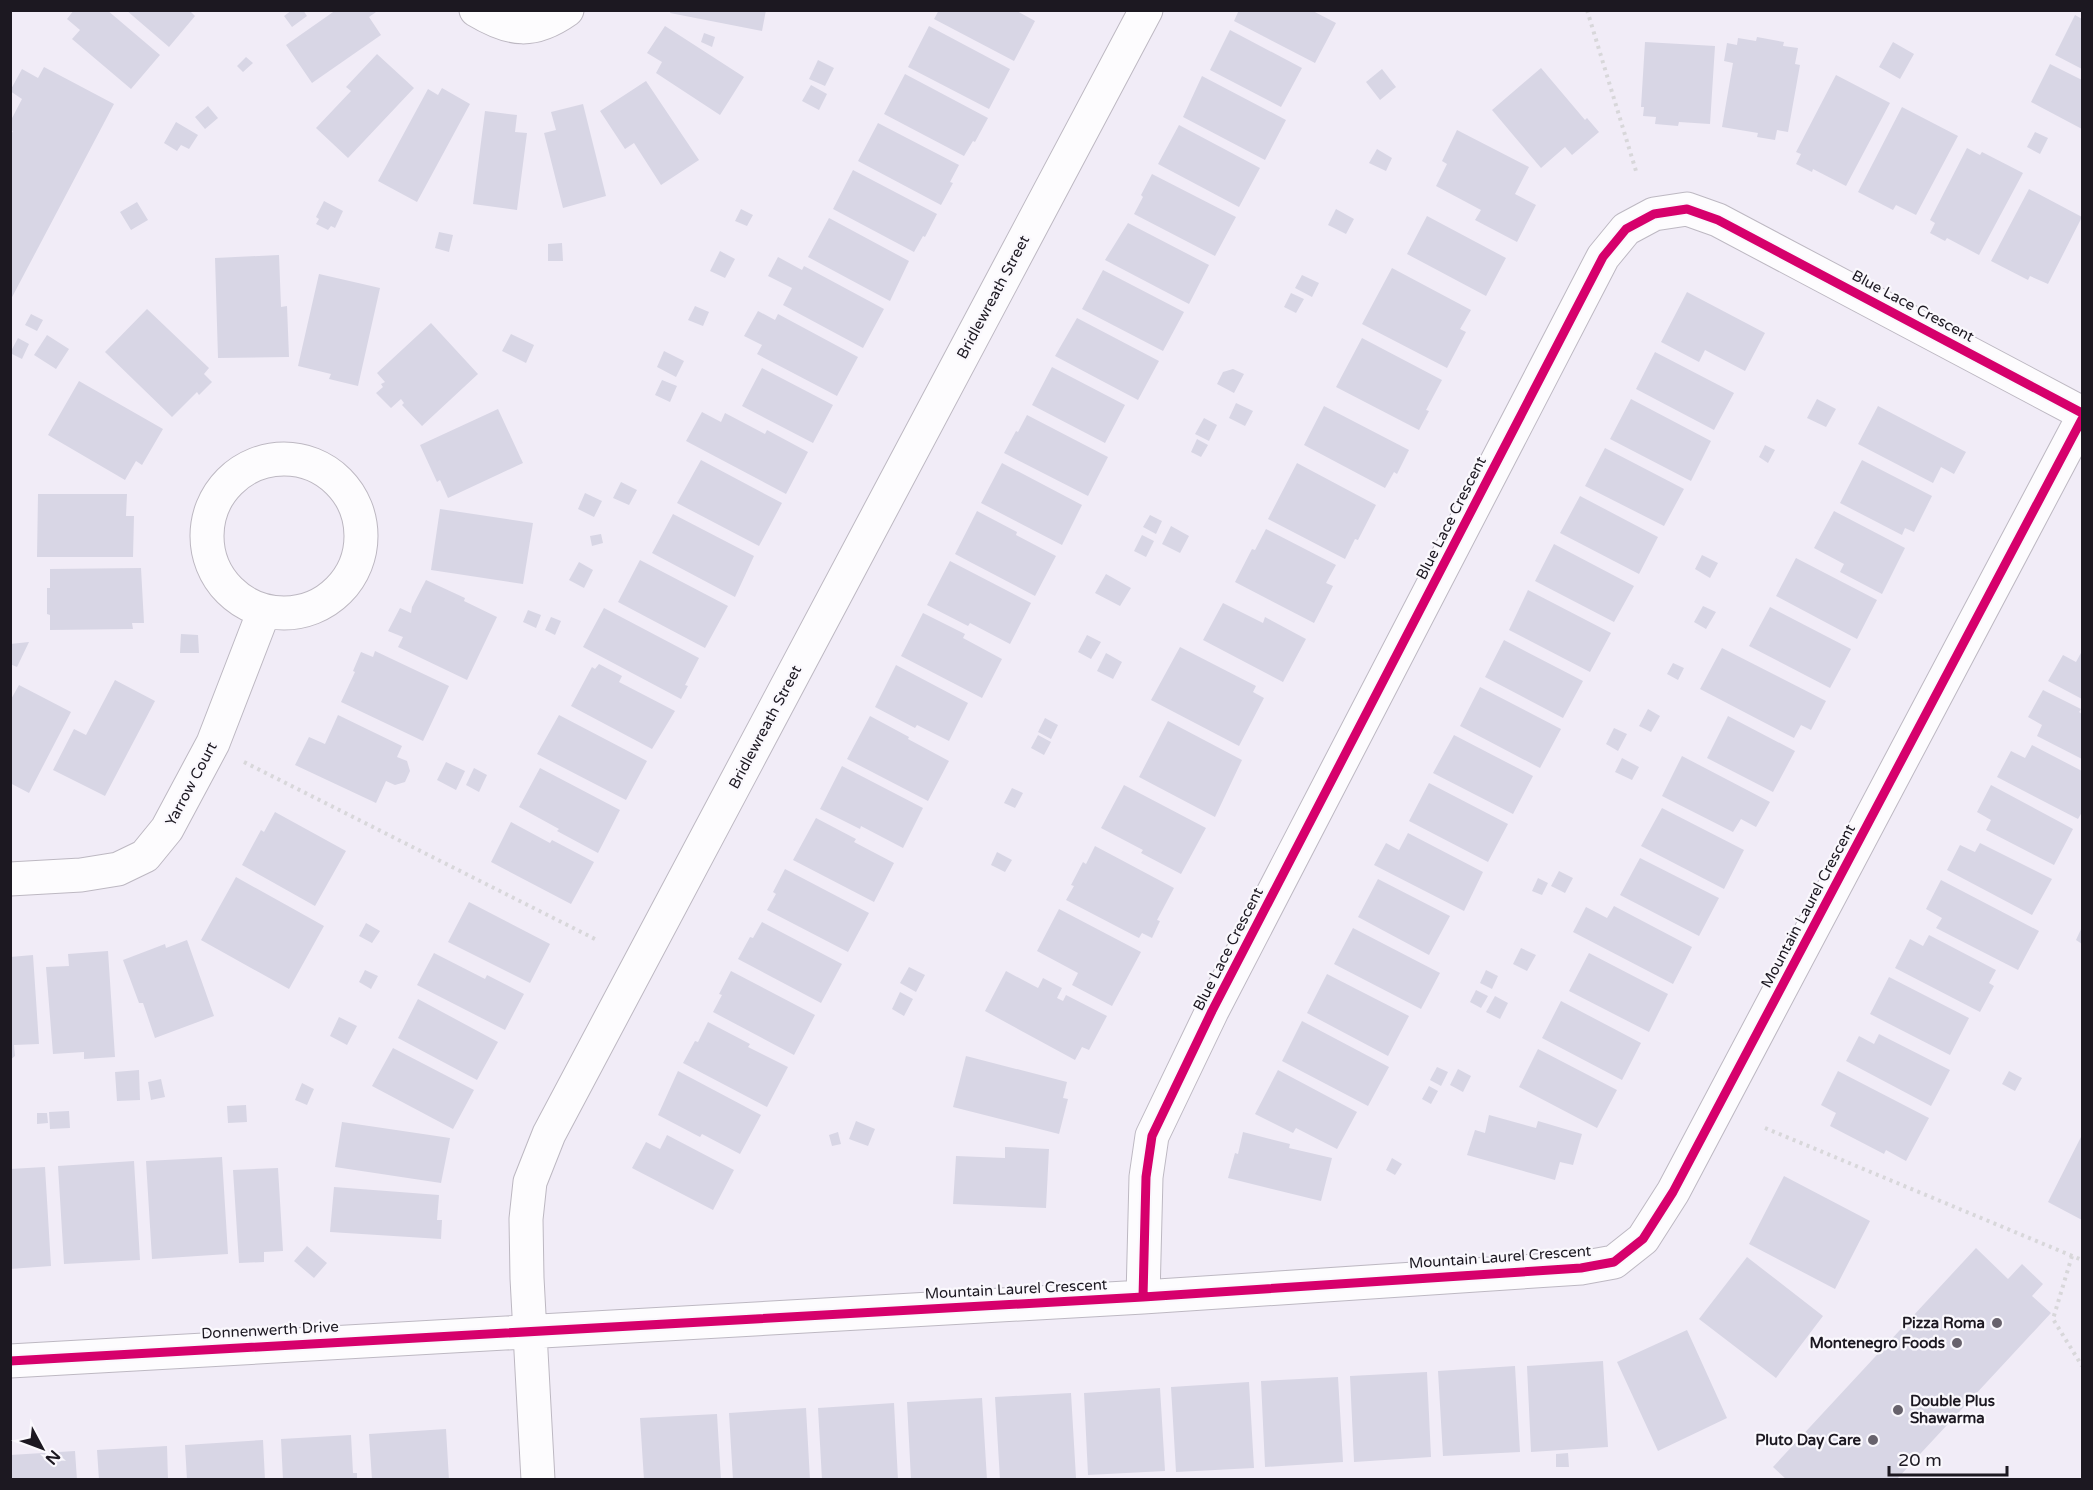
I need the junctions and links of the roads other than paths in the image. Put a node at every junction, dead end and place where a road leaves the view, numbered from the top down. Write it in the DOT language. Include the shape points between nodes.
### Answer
graph roads {
  1 [pos="476,10"];
  2 [pos="567,10"];
  3 [pos="1146,10"];
  4 [pos="2082,413"];
  5 [pos="2082,419"];
  6 [pos="264,611"];
  7 [pos="10,879"];
  8 [pos="1143,1297"];
  9 [pos="530,1330"];
  10 [pos="10,1361"];
  11 [pos="538,1479"];
  1 -- 2 [label="street" via="506,26 531,27 552,21"];
  3 -- 9 [label="street, Bridlewreath Street" via="549,1134 530,1182 526,1219"];
  4 -- 8 [label="street, Blue Lace Crescent" via="1718,220 1687,209 1654,214 1626,229 1603,257 1218,1000 1152,1136 1146,1177"];
  5 -- 8 [label="street, Mountain Laurel Crescent" via="1679,1182 1643,1239 1614,1262 1581,1268"];
  6 -- 6 [label="street" via="291,614 317,606 334,595 351,574 360,549 362,535 357,509 349,494 332,475 293,459 264,462 240,473 212,508 207,543 214,569 229,591"];
  6 -- 7 [label="street, Yarrow Court" via="213,743 167,829 145,856 118,869"];
  8 -- 9 [label="street, Mountain Laurel Crescent"];
  9 -- 10 [label="street, Donnenwerth Drive"];
  9 -- 11 [label="street, Bridlewreath Street"];
}
